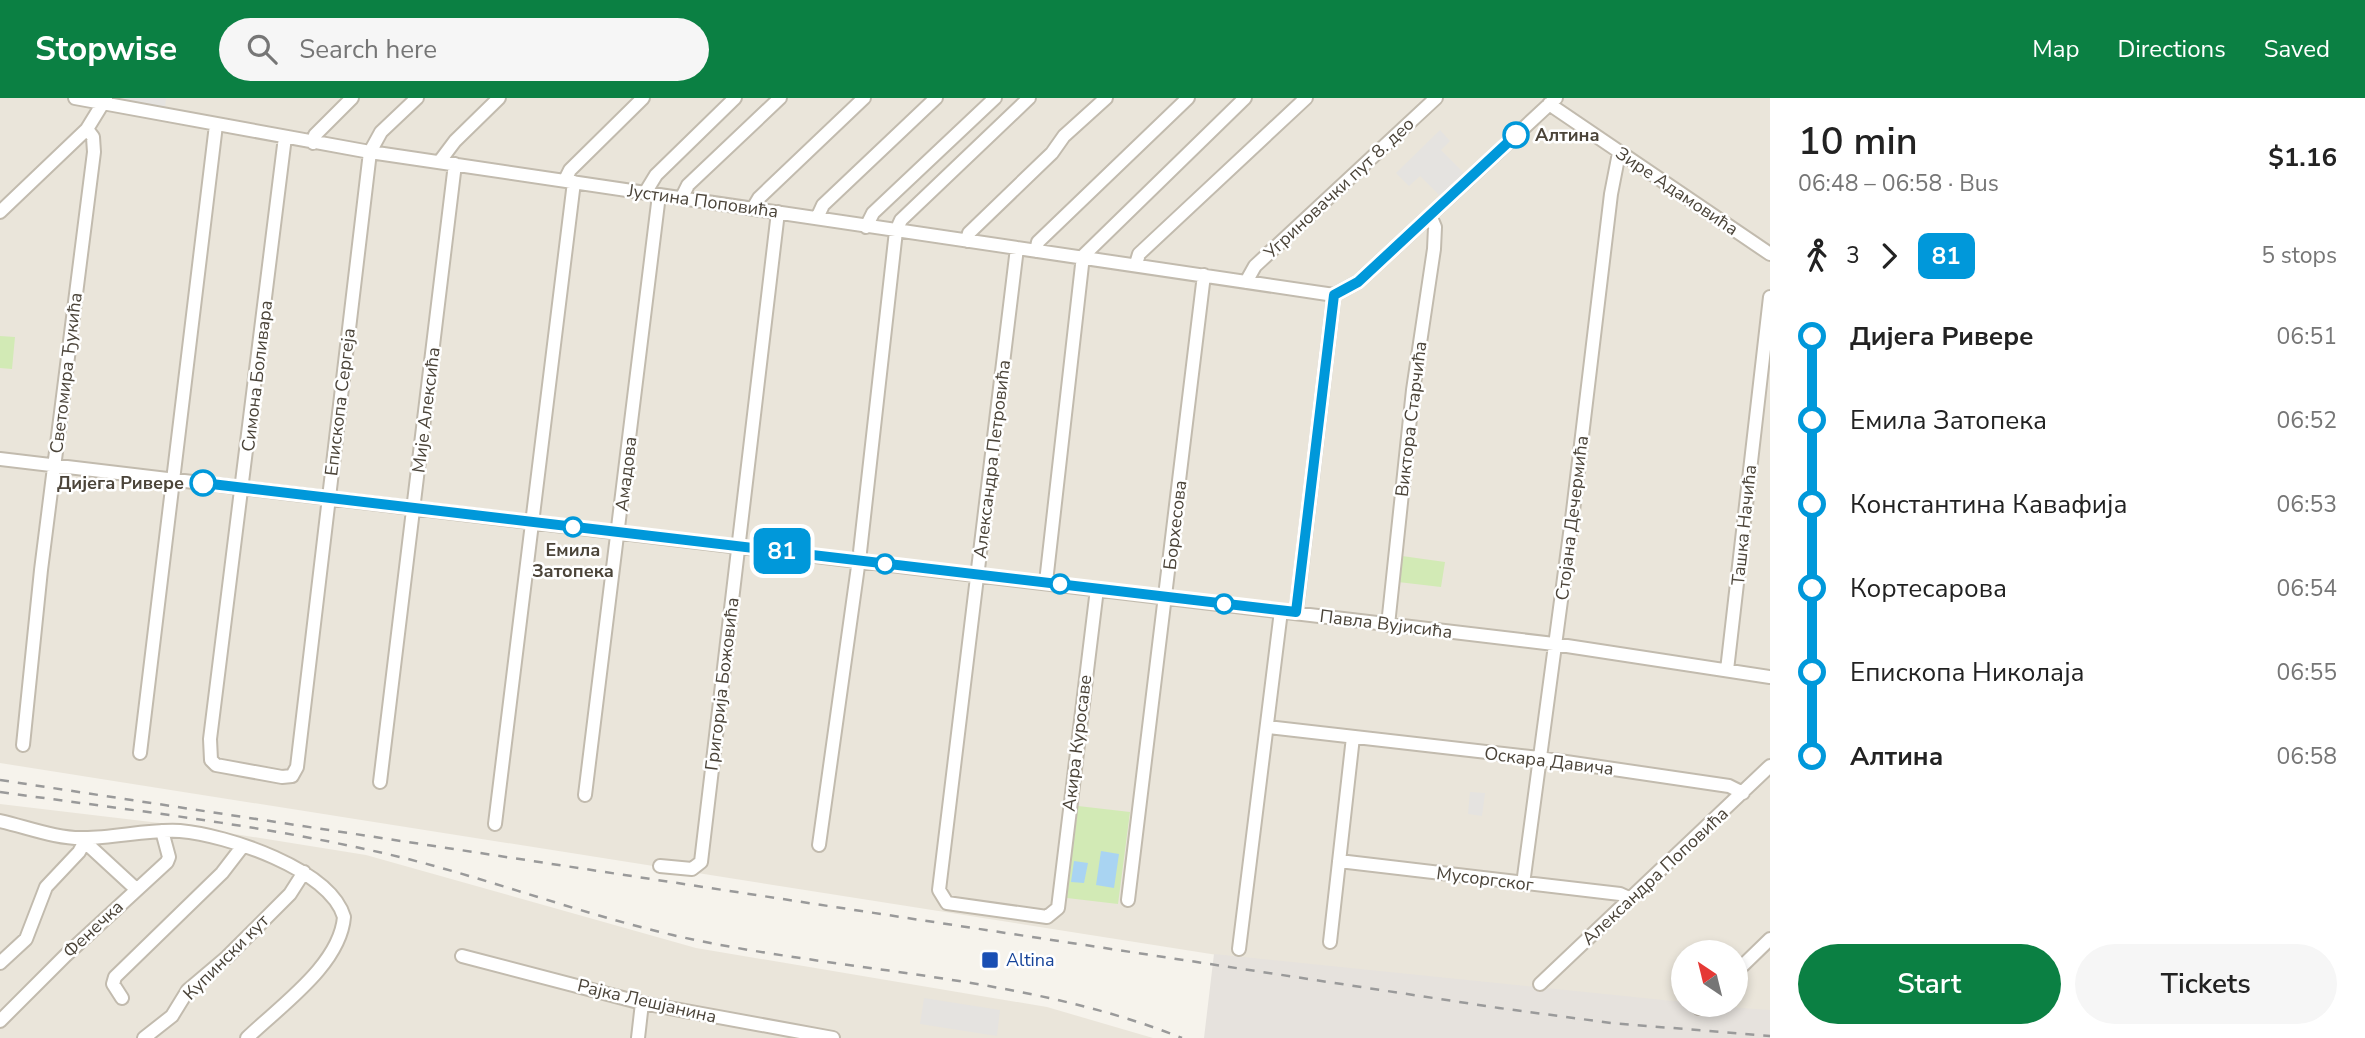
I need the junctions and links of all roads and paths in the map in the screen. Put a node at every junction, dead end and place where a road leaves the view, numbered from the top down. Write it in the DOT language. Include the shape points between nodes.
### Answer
graph roads {
  1 [pos="75,98"];
  2 [pos="352,98"];
  3 [pos="417,98"];
  4 [pos="499,98"];
  5 [pos="643,98"];
  6 [pos="735,98"];
  7 [pos="780,98"];
  8 [pos="864,98"];
  9 [pos="936,98"];
  10 [pos="995,98"];
  11 [pos="1029,98"];
  12 [pos="1106,98"];
  13 [pos="1188,98"];
  14 [pos="1245,98"];
  15 [pos="1306,98"];
  16 [pos="1436,98"];
  17 [pos="105,100"];
  18 [pos="1553,101"];
  19 [pos="216,125"];
  20 [pos="88,128"];
  21 [pos="285,137"];
  22 [pos="313,143"];
  23 [pos="370,152"];
  24 [pos="1619,153"];
  25 [pos="440,161"];
  26 [pos="455,164"];
  27 [pos="569,181"];
  28 [pos="645,193"];
  29 [pos="659,195"];
  30 [pos="682,197"];
  31 [pos="753,208"];
  32 [pos="0,212"];
  33 [pos="778,212"];
  34 [pos="1430,215"];
  35 [pos="817,218"];
  36 [pos="866,226"];
  37 [pos="896,231"];
  38 [pos="967,241"];
  39 [pos="1017,248"];
  40 [pos="1036,251"];
  41 [pos="1770,254"];
  42 [pos="1083,256"];
  43 [pos="1136,264"];
  44 [pos="1204,275"];
  45 [pos="1247,282"];
  46 [pos="1334,295"];
  47 [pos="1770,297"];
  48 [pos="0,459"];
  49 [pos="55,465"];
  50 [pos="174,480"];
  51 [pos="243,488"];
  52 [pos="328,498"];
  53 [pos="414,508"];
  54 [pos="533,522"];
  55 [pos="619,532"];
  56 [pos="739,545"];
  57 [pos="858,561"];
  58 [pos="978,575"];
  59 [pos="1046,582"];
  60 [pos="1097,589"];
  61 [pos="1167,597"];
  62 [pos="1281,611"];
  63 [pos="1296,612"];
  64 [pos="1388,625"];
  65 [pos="1554,644"];
  66 [pos="1727,670"];
  67 [pos="1770,677"];
  68 [pos="1268,727"];
  69 [pos="1353,737"];
  70 [pos="23,745"];
  71 [pos="140,753"];
  72 [pos="1539,758"];
  73 [pos="1770,766"];
  74 [pos="292,776"];
  75 [pos="380,782"];
  76 [pos="1742,793"];
  77 [pos="585,795"];
  78 [pos="0,822"];
  79 [pos="495,824"];
  80 [pos="162,831"];
  81 [pos="85,841"];
  82 [pos="819,845"];
  83 [pos="242,847"];
  84 [pos="1339,861"];
  85 [pos="660,866"];
  86 [pos="304,872"];
  87 [pos="1523,884"];
  88 [pos="136,889"];
  89 [pos="1059,897"];
  90 [pos="1631,899"];
  91 [pos="1129,900"];
  92 [pos="1770,939"];
  93 [pos="1330,942"];
  94 [pos="1239,950"];
  95 [pos="463,956"];
  96 [pos="1748,960"];
  97 [pos="0,963"];
  98 [pos="1539,985"];
  99 [pos="122,998"];
  100 [pos="642,1003"];
  101 [pos="0,1021"];
  102 [pos="144,1038"];
  103 [pos="247,1038"];
  104 [pos="638,1038"];
  105 [pos="833,1038"];
  1 -- 17 [label="street, Јустина Поповића"];
  2 -- 22 [label="street" via="315,135"];
  3 -- 23 [label="street" via="381,132"];
  4 -- 25 [label="street"];
  5 -- 27 [label="street" via="570,170"];
  6 -- 28 [label="street" via="656,174"];
  7 -- 30 [label="street" via="688,185"];
  8 -- 31 [label="street"];
  9 -- 35 [label="street" via="822,205"];
  10 -- 36 [label="street" via="873,214"];
  11 -- 37 [label="street" via="901,220"];
  12 -- 38 [label="street" via="969,233"];
  13 -- 40 [label="street" via="1038,242"];
  14 -- 42 [label="street"];
  15 -- 43 [label="street" via="1139,254"];
  16 -- 45 [label="street, Угриновачки пут 8. део" via="1255,266"];
  17 -- 19 [label="street, Јустина Поповића"];
  17 -- 20 [label="street"];
  18 -- 24 [label="street, Зире Адамовића"];
  18 -- 34 [label="street"];
  19 -- 21 [label="street, Јустина Поповића"];
  19 -- 50 [label="street"];
  20 -- 32 [label="street"];
  20 -- 49 [label="street, Светомира Ђукића" via="93,152"];
  21 -- 22 [label="street, Јустина Поповића"];
  21 -- 51 [label="street, Симона Боливара"];
  22 -- 23 [label="street, Јустина Поповића"];
  23 -- 25 [label="street, Јустина Поповића"];
  23 -- 52 [label="street, Епископа Сергеја"];
  24 -- 41 [label="street, Зире Адамовића"];
  24 -- 65 [label="street, Стојана Дечермића"];
  25 -- 26 [label="street, Јустина Поповића"];
  26 -- 27 [label="street, Јустина Поповића"];
  26 -- 53 [label="street, Мије Алексића"];
  27 -- 28 [label="street, Јустина Поповића"];
  27 -- 54 [label="street"];
  28 -- 29 [label="street, Јустина Поповића"];
  29 -- 30 [label="street, Јустина Поповића"];
  29 -- 55 [label="street, Амадова"];
  30 -- 31 [label="street, Јустина Поповића"];
  31 -- 33 [label="street, Јустина Поповића"];
  33 -- 35 [label="street, Јустина Поповића"];
  33 -- 56 [label="street, Григорија Божовића"];
  34 -- 46 [label="street" via="1358,282"];
  34 -- 64 [label="street, Виктора Старчића" via="1435,227 1434,249 1413,390"];
  35 -- 36 [label="street, Јустина Поповића"];
  36 -- 37 [label="street, Јустина Поповића"];
  37 -- 38 [label="street, Јустина Поповића"];
  37 -- 57 [label="street"];
  38 -- 39 [label="street, Јустина Поповића"];
  39 -- 40 [label="street, Јустина Поповића"];
  39 -- 58 [label="street, Александра Петровића"];
  40 -- 42 [label="street, Јустина Поповића"];
  42 -- 43 [label="street, Јустина Поповића"];
  42 -- 59 [label="street"];
  43 -- 44 [label="street, Јустина Поповића"];
  44 -- 45 [label="street, Јустина Поповића"];
  44 -- 61 [label="street, Борхесова"];
  45 -- 46 [label="street, Јустина Поповића"];
  46 -- 63 [label="street"];
  47 -- 66 [label="street, Ташка Начића"];
  48 -- 49 [label="street, Павла Вујисића"];
  49 -- 50 [label="street, Павла Вујисића"];
  49 -- 70 [label="street, Светомира Ђукића"];
  50 -- 51 [label="street, Павла Вујисића"];
  50 -- 71 [label="street"];
  51 -- 52 [label="street, Павла Вујисића"];
  51 -- 74 [label="street, Симона Боливара" via="210,739 211,761"];
  52 -- 53 [label="street, Павла Вујисића"];
  52 -- 74 [label="street, Епископа Сергеја" via="297,767"];
  53 -- 54 [label="street, Павла Вујисића"];
  53 -- 75 [label="street, Мије Алексића"];
  54 -- 55 [label="street, Павла Вујисића"];
  54 -- 79 [label="street"];
  55 -- 56 [label="street, Павла Вујисића"];
  55 -- 77 [label="street, Амадова"];
  56 -- 57 [label="street, Павла Вујисића"];
  56 -- 85 [label="street, Григорија Божовића" via="701,862 692,869"];
  57 -- 58 [label="street, Павла Вујисића"];
  57 -- 82 [label="street"];
  58 -- 59 [label="street, Павла Вујисића"];
  58 -- 89 [label="street, Александра Петровића" via="940,896 947,903 1047,917 1058,908"];
  59 -- 60 [label="street, Павла Вујисића"];
  60 -- 61 [label="street, Павла Вујисића"];
  60 -- 89 [label="street, Акира Куросаве"];
  61 -- 62 [label="street, Павла Вујисића"];
  61 -- 91 [label="street, Борхесова"];
  62 -- 63 [label="street, Павла Вујисића"];
  62 -- 68 [label="street"];
  63 -- 64 [label="street, Павла Вујисића"];
  64 -- 65 [label="street, Павла Вујисића"];
  65 -- 66 [label="street, Павла Вујисића"];
  65 -- 72 [label="street, Стојана Дечермића"];
  66 -- 67 [label="street, Павла Вујисића"];
  68 -- 69 [label="street, Оскара Давича"];
  68 -- 94 [label="street"];
  69 -- 72 [label="street, Оскара Давича"];
  69 -- 84 [label="street"];
  72 -- 76 [label="street, Оскара Давича" via="1729,786"];
  72 -- 87 [label="street, Стојана Дечермића"];
  73 -- 76 [label="street, Александра Поповића"];
  76 -- 90 [label="street, Александра Поповића"];
  78 -- 81 [label="street"];
  80 -- 81 [label="street"];
  80 -- 83 [label="street"];
  80 -- 88 [label="street, Фенечка" via="168,859"];
  81 -- 88 [label="street"];
  81 -- 97 [label="street" via="46,887 26,939"];
  83 -- 86 [label="street"];
  83 -- 99 [label="street" via="217,878 114,977 114,987"];
  84 -- 87 [label="street, Мусоргског"];
  84 -- 93 [label="street"];
  86 -- 102 [label="street, Купински кут" via="290,894 188,990 172,1016"];
  86 -- 103 [label="street" via="337,901 344,917 340,935 326,963"];
  87 -- 90 [label="street, Мусоргског"];
  88 -- 101 [label="street, Фенечка"];
  90 -- 98 [label="street, Александра Поповића"];
  92 -- 96 [label="street"];
  95 -- 100 [label="street, Рајка Лешјанина"];
  100 -- 104 [label="street"];
  100 -- 105 [label="street, Рајка Лешјанина"];
}
